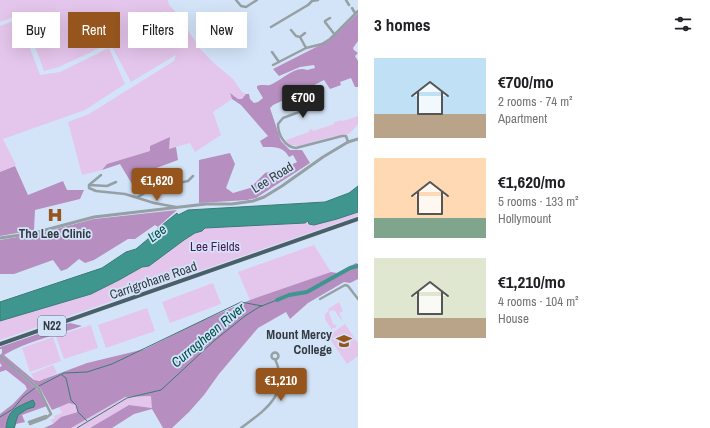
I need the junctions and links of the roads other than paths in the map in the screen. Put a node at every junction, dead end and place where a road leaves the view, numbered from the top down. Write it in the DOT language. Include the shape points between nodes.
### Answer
graph roads {
  1 [pos="236,0"];
  2 [pos="257,0"];
  3 [pos="312,0"];
  4 [pos="318,0"];
  5 [pos="346,0"];
  6 [pos="357,12"];
  7 [pos="330,18"];
  8 [pos="272,27"];
  9 [pos="291,30"];
  10 [pos="305,34"];
  11 [pos="335,35"];
  12 [pos="300,37"];
  13 [pos="306,48"];
  14 [pos="272,52"];
  15 [pos="279,62"];
  16 [pos="273,65"];
  17 [pos="305,97"];
  18 [pos="358,139"];
  19 [pos="347,142"];
  20 [pos="101,176"];
  21 [pos="193,176"];
  22 [pos="116,182"];
  23 [pos="89,184"];
  24 [pos="137,197"];
  25 [pos="178,208"];
  26 [pos="358,219"];
  27 [pos="0,238"];
  28 [pos="320,299"];
  29 [pos="358,299"];
  30 [pos="0,344"];
  31 [pos="0,356"];
  32 [pos="275,359"];
  33 [pos="29,423"];
  34 [pos="241,428"];
  1 -- 2 [label="street" via="243,7"];
  3 -- 4 [label="street"];
  3 -- 8 [label="street"];
  5 -- 6 [label="street"];
  6 -- 11 [label="street"];
  7 -- 11 [label="street" via="325,22"];
  9 -- 12 [label="street"];
  10 -- 12 [label="street"];
  11 -- 13 [label="street" via="322,44"];
  12 -- 13 [label="street"];
  13 -- 15 [label="street"];
  14 -- 15 [label="street"];
  15 -- 16 [label="street"];
  17 -- 19 [label="street" via="307,109 278,122 282,139 289,147 296,148 345,136"];
  18 -- 19 [label="street, Lee Road"];
  19 -- 25 [label="street, Lee Road" via="282,186 253,202"];
  20 -- 23 [label="street"];
  21 -- 24 [label="street" via="188,181 150,189"];
  22 -- 23 [label="street" via="107,186"];
  23 -- 24 [label="street" via="89,188 96,191"];
  24 -- 25 [label="street"];
  25 -- 27 [label="street, Lee Road" via="94,217 34,233"];
  26 -- 30 [label="highway, Carrigrohane Road / N22"];
  28 -- 29 [label="street" via="344,285 348,286"];
  31 -- 33 [label="street" via="39,389 52,414"];
  32 -- 34 [label="street" via="279,368 280,384 275,398"];
}
